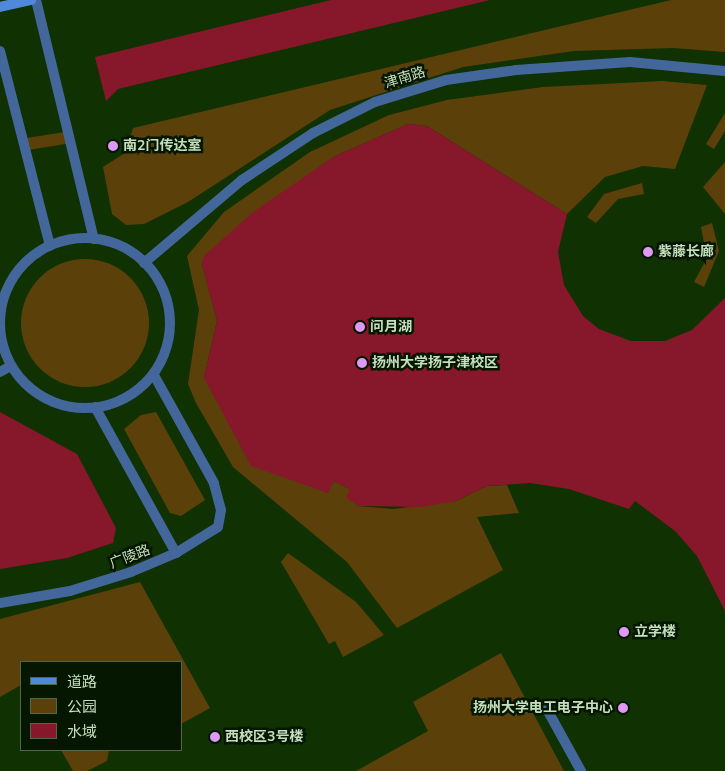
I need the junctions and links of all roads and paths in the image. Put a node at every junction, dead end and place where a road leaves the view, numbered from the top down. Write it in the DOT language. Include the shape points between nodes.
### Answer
graph roads {
  1 [pos="31,0"];
  2 [pos="36,0"];
  3 [pos="0,7"];
  4 [pos="0,51"];
  5 [pos="725,71"];
  6 [pos="94,239"];
  7 [pos="50,246"];
  8 [pos="144,263"];
  9 [pos="11,366"];
  10 [pos="0,372"];
  11 [pos="154,375"];
  12 [pos="95,407"];
  13 [pos="176,553"];
  14 [pos="0,604"];
  15 [pos="544,704"];
  16 [pos="581,771"];
  1 -- 3 [label="main road"];
  2 -- 6 [label="lane"];
  4 -- 7 [label="lane"];
  5 -- 8 [label="lane, 津南路" via="630,62 516,70 446,80 375,102 313,133 242,180"];
  6 -- 7 [label="lane"];
  6 -- 8 [label="lane" via="131,251"];
  7 -- 9 [label="lane" via="26,261 9,284 0,311 1,340"];
  8 -- 11 [label="lane" via="166,295 171,323 167,350"];
  9 -- 10 [label="lane"];
  9 -- 12 [label="lane" via="29,388 52,402"];
  11 -- 12 [label="lane" via="133,394"];
  11 -- 13 [label="lane, 广陵路" via="214,483 221,522"];
  12 -- 13 [label="lane"];
  13 -- 14 [label="lane, 广陵路" via="98,583"];
  15 -- 16 [label="lane"];
}
